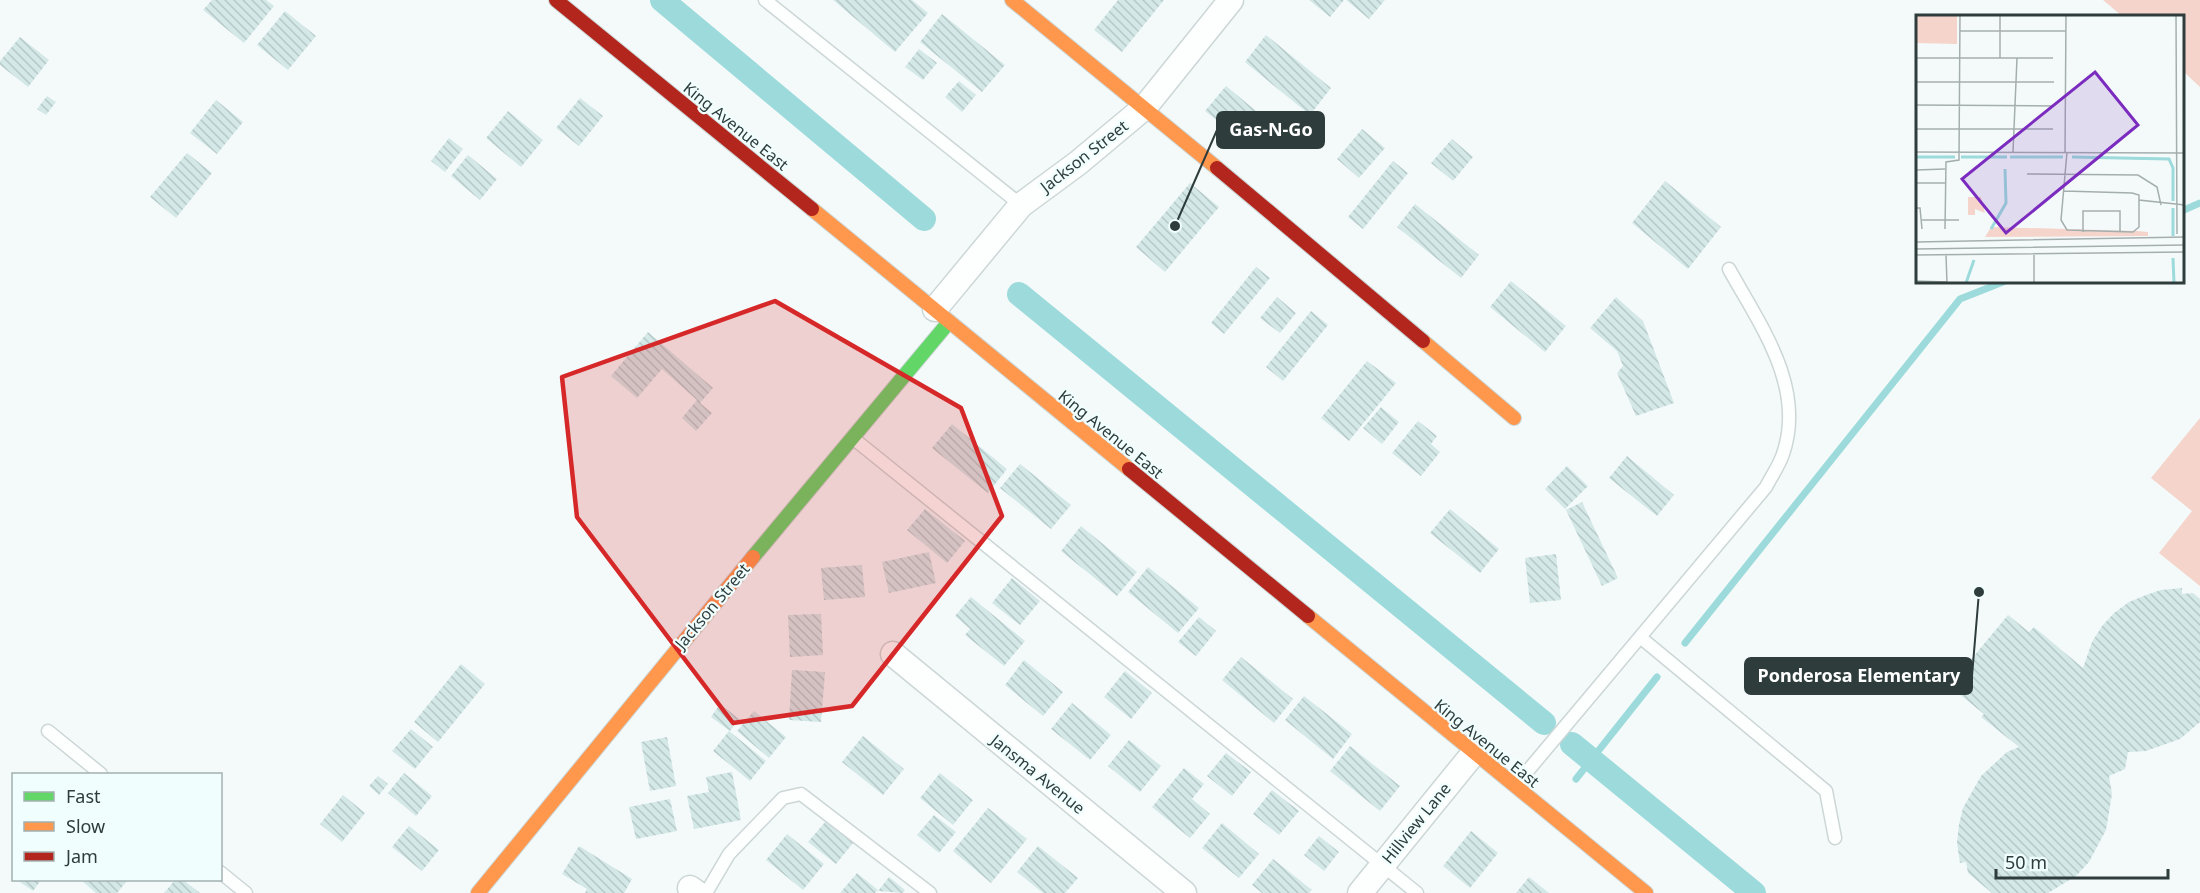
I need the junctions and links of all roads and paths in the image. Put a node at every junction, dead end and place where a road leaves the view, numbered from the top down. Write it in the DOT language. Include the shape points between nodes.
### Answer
graph roads {
  1 [pos="556,0"];
  2 [pos="765,0"];
  3 [pos="1012,0"];
  4 [pos="1231,0"];
  5 [pos="1145,107"];
  6 [pos="1021,205"];
  7 [pos="1729,269"];
  8 [pos="942,316"];
  9 [pos="1514,418"];
  10 [pos="853,438"];
  11 [pos="1640,637"];
  12 [pos="893,654"];
  13 [pos="48,731"];
  14 [pos="1473,754"];
  15 [pos="100,773"];
  16 [pos="1514,787"];
  17 [pos="1835,838"];
  18 [pos="1382,865"];
  19 [pos="222,874"];
  20 [pos="698,891"];
  21 [pos="246,893"];
  22 [pos="478,893"];
  23 [pos="930,893"];
  24 [pos="1184,893"];
  25 [pos="1360,893"];
  26 [pos="1417,893"];
  27 [pos="1646,893"];
  1 -- 8 [label="main road, King Avenue East"];
  2 -- 6 [label="lane"];
  3 -- 5 [label="main road"];
  4 -- 5 [label="street, Jackson Street"];
  5 -- 6 [label="street, Jackson Street"];
  5 -- 9 [label="main road"];
  6 -- 8 [label="street, Jackson Street"];
  7 -- 11 [label="lane" via="1776,354 1788,393 1790,424 1783,456 1766,487"];
  8 -- 10 [label="main road, Jackson Street"];
  8 -- 14 [label="main road, King Avenue East"];
  10 -- 18 [label="lane"];
  10 -- 22 [label="main road, Jackson Street"];
  11 -- 16 [label="lane"];
  11 -- 17 [label="lane" via="1826,791"];
  12 -- 24 [label="street, Jansma Avenue"];
  13 -- 15 [label="lane"];
  14 -- 16 [label="main road, King Avenue East"];
  14 -- 18 [label="street, Hillview Lane"];
  16 -- 27 [label="main road, King Avenue East"];
  18 -- 25 [label="street, Hillview Lane"];
  18 -- 26 [label="lane"];
  19 -- 21 [label="lane"];
  20 -- 23 [label="lane" via="783,798 801,794"];
}
